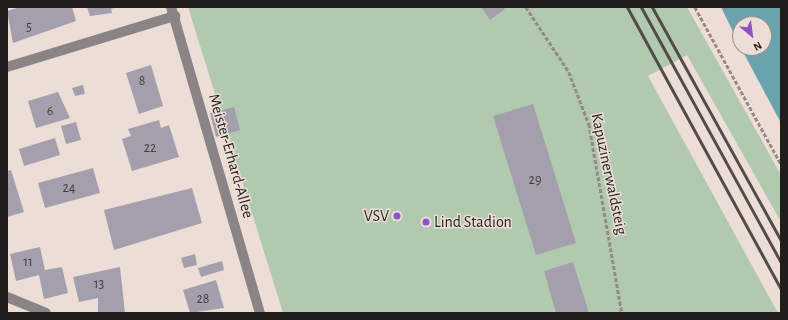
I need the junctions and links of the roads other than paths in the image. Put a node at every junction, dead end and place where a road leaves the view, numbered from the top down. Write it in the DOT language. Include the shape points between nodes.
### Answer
graph roads {
  1 [pos="173,11"];
  2 [pos="7,67"];
  3 [pos="7,297"];
  4 [pos="46,313"];
  5 [pos="260,313"];
  1 -- 2 [label="street"];
  1 -- 5 [label="street, Meister-Erhard-Allee"];
  3 -- 4 [label="street"];
}
